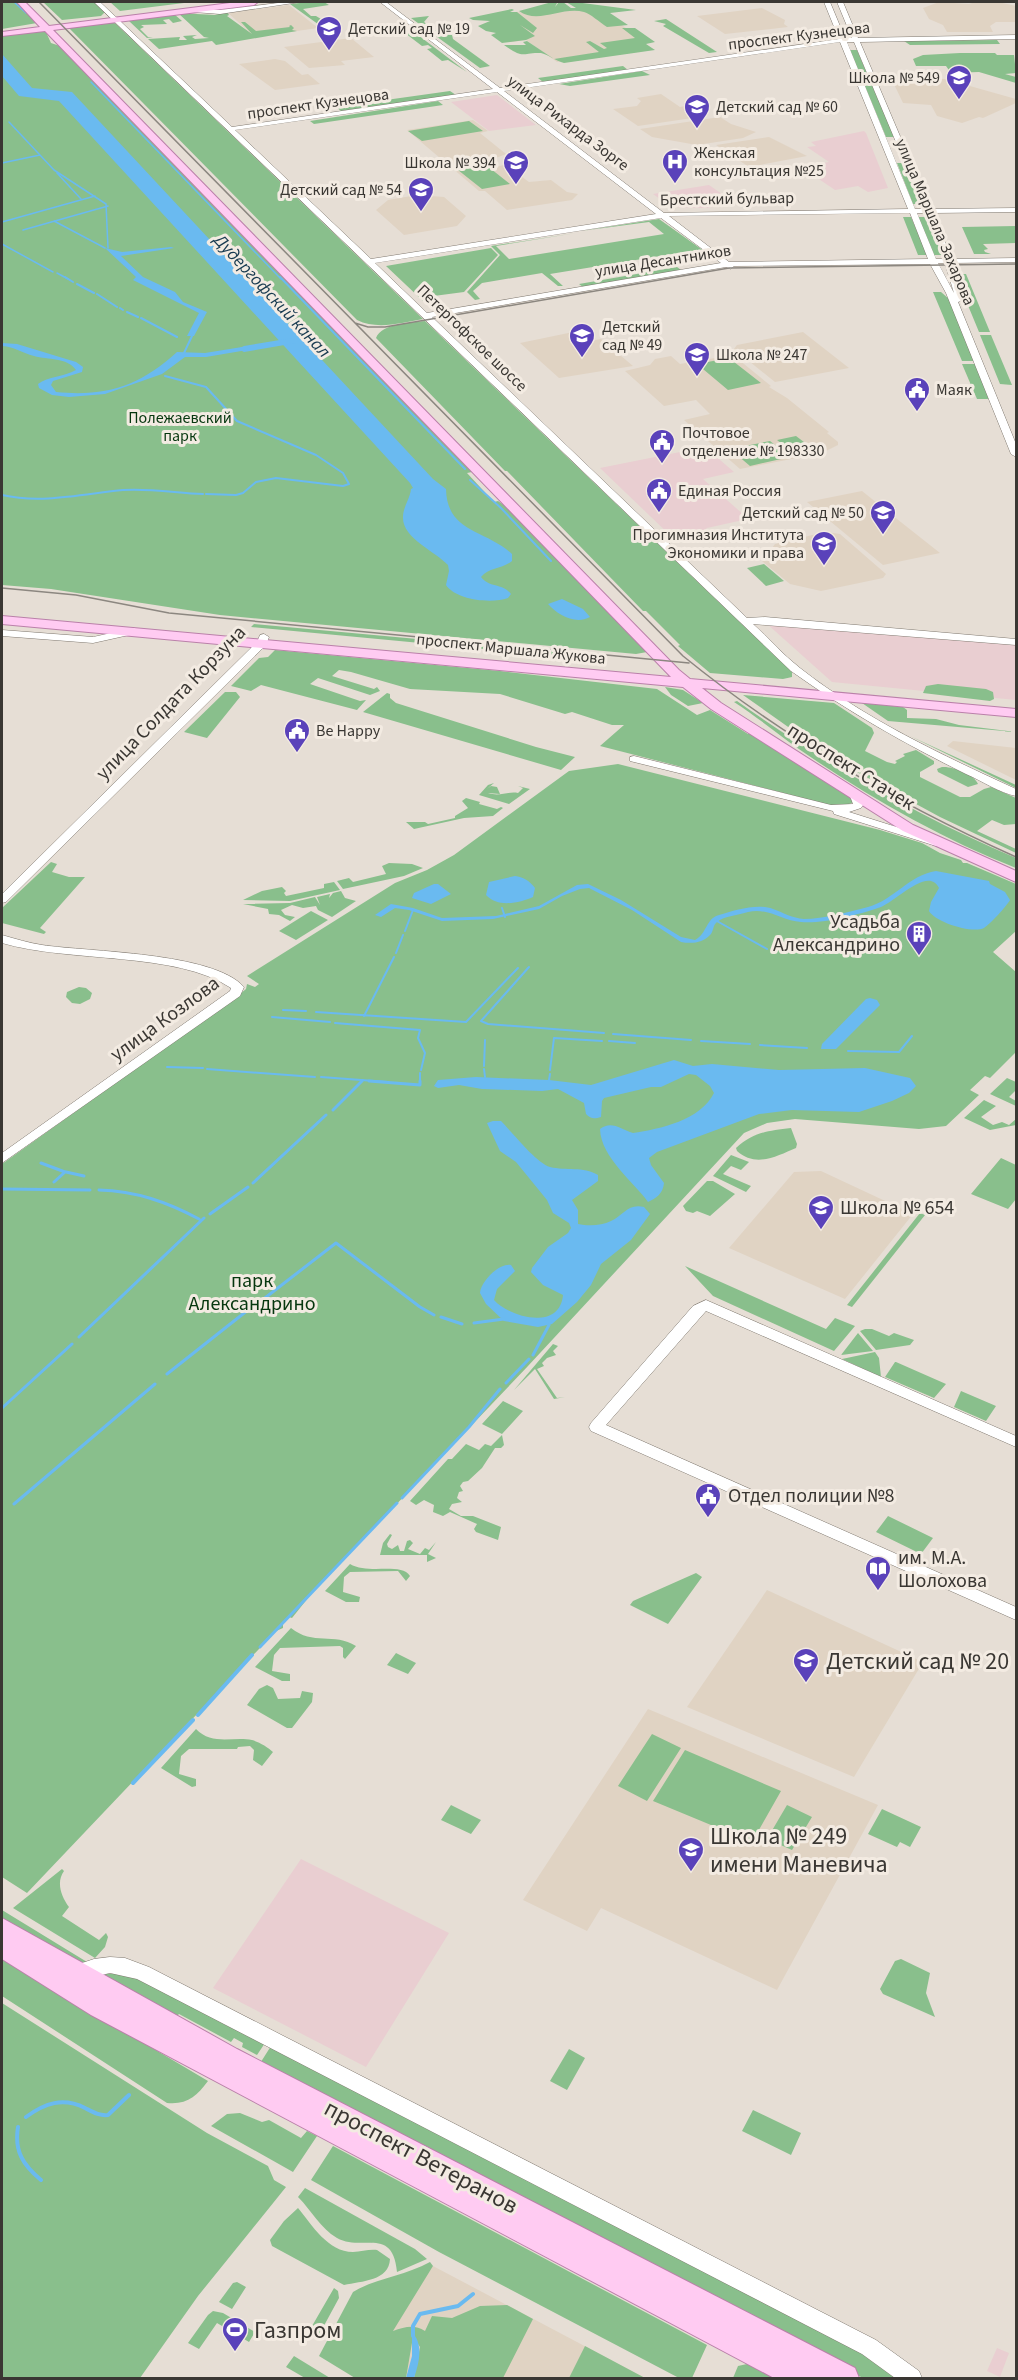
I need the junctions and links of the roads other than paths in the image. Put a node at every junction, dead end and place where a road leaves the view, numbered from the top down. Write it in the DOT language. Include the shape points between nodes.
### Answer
graph roads {
  1 [pos="21,2"];
  2 [pos="27,2"];
  3 [pos="97,2"];
  4 [pos="227,2"];
  5 [pos="254,2"];
  6 [pos="297,2"];
  7 [pos="382,2"];
  8 [pos="827,2"];
  9 [pos="840,2"];
  10 [pos="179,11"];
  11 [pos="114,18"];
  12 [pos="48,26"];
  13 [pos="2,33"];
  14 [pos="1017,38"];
  15 [pos="856,40"];
  16 [pos="843,41"];
  17 [pos="500,90"];
  18 [pos="230,129"];
  19 [pos="1017,210"];
  20 [pos="928,211"];
  21 [pos="913,212"];
  22 [pos="664,215"];
  23 [pos="1017,260"];
  24 [pos="369,262"];
  25 [pos="934,264"];
  26 [pos="949,264"];
  27 [pos="731,267"];
  28 [pos="1017,267"];
  29 [pos="429,319"];
  30 [pos="1017,435"];
  31 [pos="1017,454"];
  32 [pos="2,613"];
  33 [pos="2,620"];
  34 [pos="744,621"];
  35 [pos="135,631"];
  36 [pos="2,633"];
  37 [pos="260,641"];
  38 [pos="1017,642"];
  39 [pos="686,679"];
  40 [pos="828,693"];
  41 [pos="1017,706"];
  42 [pos="1017,713"];
  43 [pos="634,759"];
  44 [pos="1017,793"];
  45 [pos="856,796"];
  46 [pos="831,808"];
  47 [pos="937,843"];
  48 [pos="1017,871"];
  49 [pos="1017,877"];
  50 [pos="2,891"];
  51 [pos="2,900"];
  52 [pos="2,939"];
  53 [pos="2,1159"];
  54 [pos="1017,1443"];
  55 [pos="1017,1614"];
  56 [pos="2,1928"];
  57 [pos="2,1947"];
  58 [pos="76,1973"];
  59 [pos="801,2379"];
  60 [pos="845,2379"];
  61 [pos="912,2379"];
  1 -- 12 [label="main road"];
  2 -- 12 [label="main road"];
  3 -- 11 [label="street, Петергофское шоссе"];
  4 -- 11 [label="main road"];
  5 -- 10 [label="main road"];
  6 -- 10 [label="street" via="220,12"];
  7 -- 17 [label="street, улица Рихарда Зорге"];
  8 -- 16 [label="street, улица Маршала Захарова"];
  9 -- 15 [label="street, улица Маршала Захарова"];
  10 -- 11 [label="main road"];
  11 -- 12 [label="main road"];
  11 -- 18 [label="street, Петергофское шоссе"];
  12 -- 13 [label="main road"];
  12 -- 39 [label="main road"];
  14 -- 15 [label="street, проспект Кузнецова"];
  15 -- 16 [label="street, проспект Кузнецова"];
  15 -- 20 [label="street, улица Маршала Захарова"];
  16 -- 17 [label="street, проспект Кузнецова"];
  16 -- 21 [label="street, улица Маршала Захарова"];
  17 -- 18 [label="street, проспект Кузнецова"];
  17 -- 22 [label="street, улица Рихарда Зорге"];
  18 -- 24 [label="street, Петергофское шоссе"];
  19 -- 20 [label="street, Брестский бульвар"];
  20 -- 21 [label="street, Брестский бульвар"];
  20 -- 26 [label="street, улица Маршала Захарова"];
  21 -- 22 [label="street, Брестский бульвар"];
  21 -- 25 [label="street, улица Маршала Захарова"];
  22 -- 24 [label="street, Брестский бульвар"];
  22 -- 27 [label="street, улица Рихарда Зорге"];
  23 -- 26 [label="street, улица Десантников"];
  24 -- 29 [label="street, Петергофское шоссе"];
  25 -- 26 [label="street, улица Десантников"];
  25 -- 27 [label="street, улица Десантников"];
  25 -- 31 [label="street, улица Маршала Захарова"];
  26 -- 28 [label="street, улица Десантников"];
  26 -- 30 [label="street, улица Маршала Захарова"];
  27 -- 29 [label="street, улица Десантников"];
  29 -- 34 [label="street, Петергофское шоссе"];
  32 -- 37 [label="main road, проспект Маршала Жукова"];
  33 -- 35 [label="main road, проспект Маршала Жукова"];
  34 -- 38 [label="street"];
  34 -- 40 [label="street, Петергофское шоссе" via="795,669"];
  35 -- 36 [label="street" via="93,640"];
  35 -- 37 [label="main road, проспект Маршала Жукова"];
  37 -- 39 [label="main road, проспект Маршала Жукова"];
  37 -- 50 [label="street, улица Солдата Корзуна"];
  37 -- 51 [label="street, улица Солдата Корзуна"];
  39 -- 40 [label="main road, проспект Маршала Жукова"];
  39 -- 45 [label="main road, проспект Стачек" via="723,711"];
  39 -- 48 [label="main road, проспект Стачек" via="912,824"];
  40 -- 41 [label="main road, проспект Маршала Жукова"];
  40 -- 42 [label="main road, проспект Маршала Жукова"];
  40 -- 44 [label="street" via="908,741"];
  43 -- 46 [label="street"];
  45 -- 46 [label="street" via="858,804 853,808"];
  45 -- 47 [label="main road, проспект Стачек"];
  46 -- 47 [label="street"];
  47 -- 49 [label="main road, проспект Стачек"];
  52 -- 53 [label="street, улица Козлова" via="41,949 155,961 215,975 238,987 236,993"];
  54 -- 55 [label="street" via="706,1305 698,1309 596,1427"];
  56 -- 58 [label="main road, проспект Ветеранов"];
  57 -- 59 [label="main road, проспект Ветеранов" via="100,2007"];
  58 -- 60 [label="main road, проспект Ветеранов" via="228,2057"];
  58 -- 61 [label="street" via="113,1964 143,1973 869,2347"];
}
